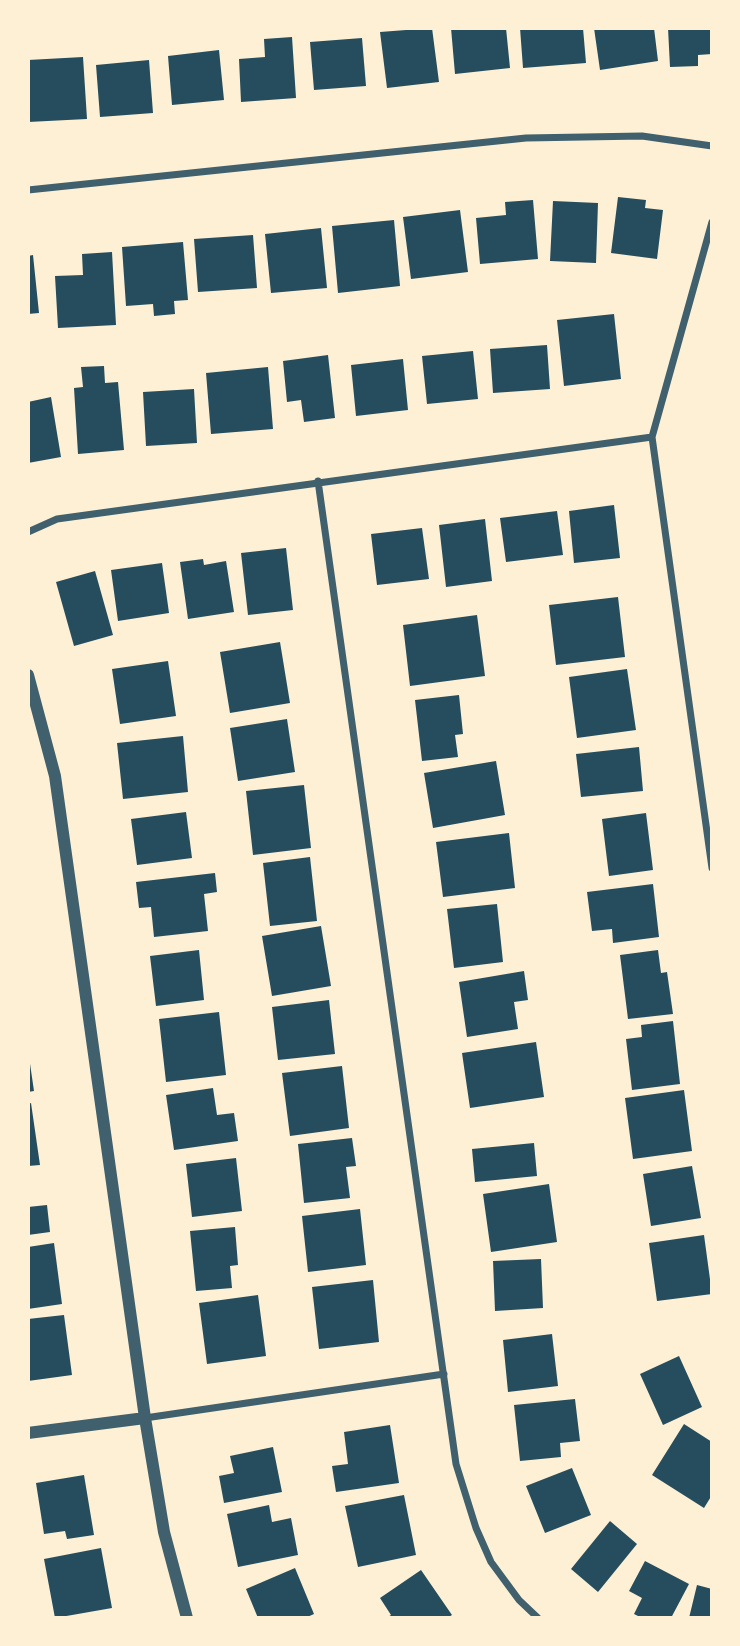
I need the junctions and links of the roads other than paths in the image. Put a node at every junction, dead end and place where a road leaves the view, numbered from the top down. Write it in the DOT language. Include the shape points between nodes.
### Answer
graph roads {
  1 [pos="712,146"];
  2 [pos="28,190"];
  3 [pos="712,222"];
  4 [pos="652,437"];
  5 [pos="318,481"];
  6 [pos="28,531"];
  7 [pos="28,675"];
  8 [pos="712,868"];
  9 [pos="444,1374"];
  10 [pos="145,1418"];
  11 [pos="28,1433"];
  12 [pos="187,1618"];
  13 [pos="538,1618"];
  1 -- 2 [label="street" via="642,135 526,138"];
  3 -- 4 [label="street"];
  4 -- 5 [label="street"];
  4 -- 8 [label="street"];
  5 -- 6 [label="street" via="57,519"];
  5 -- 9 [label="street"];
  7 -- 10 [label="street" via="55,776"];
  9 -- 10 [label="street"];
  9 -- 13 [label="street" via="456,1464 475,1528 491,1562"];
  10 -- 11 [label="street"];
  10 -- 12 [label="street" via="164,1532"];
}
